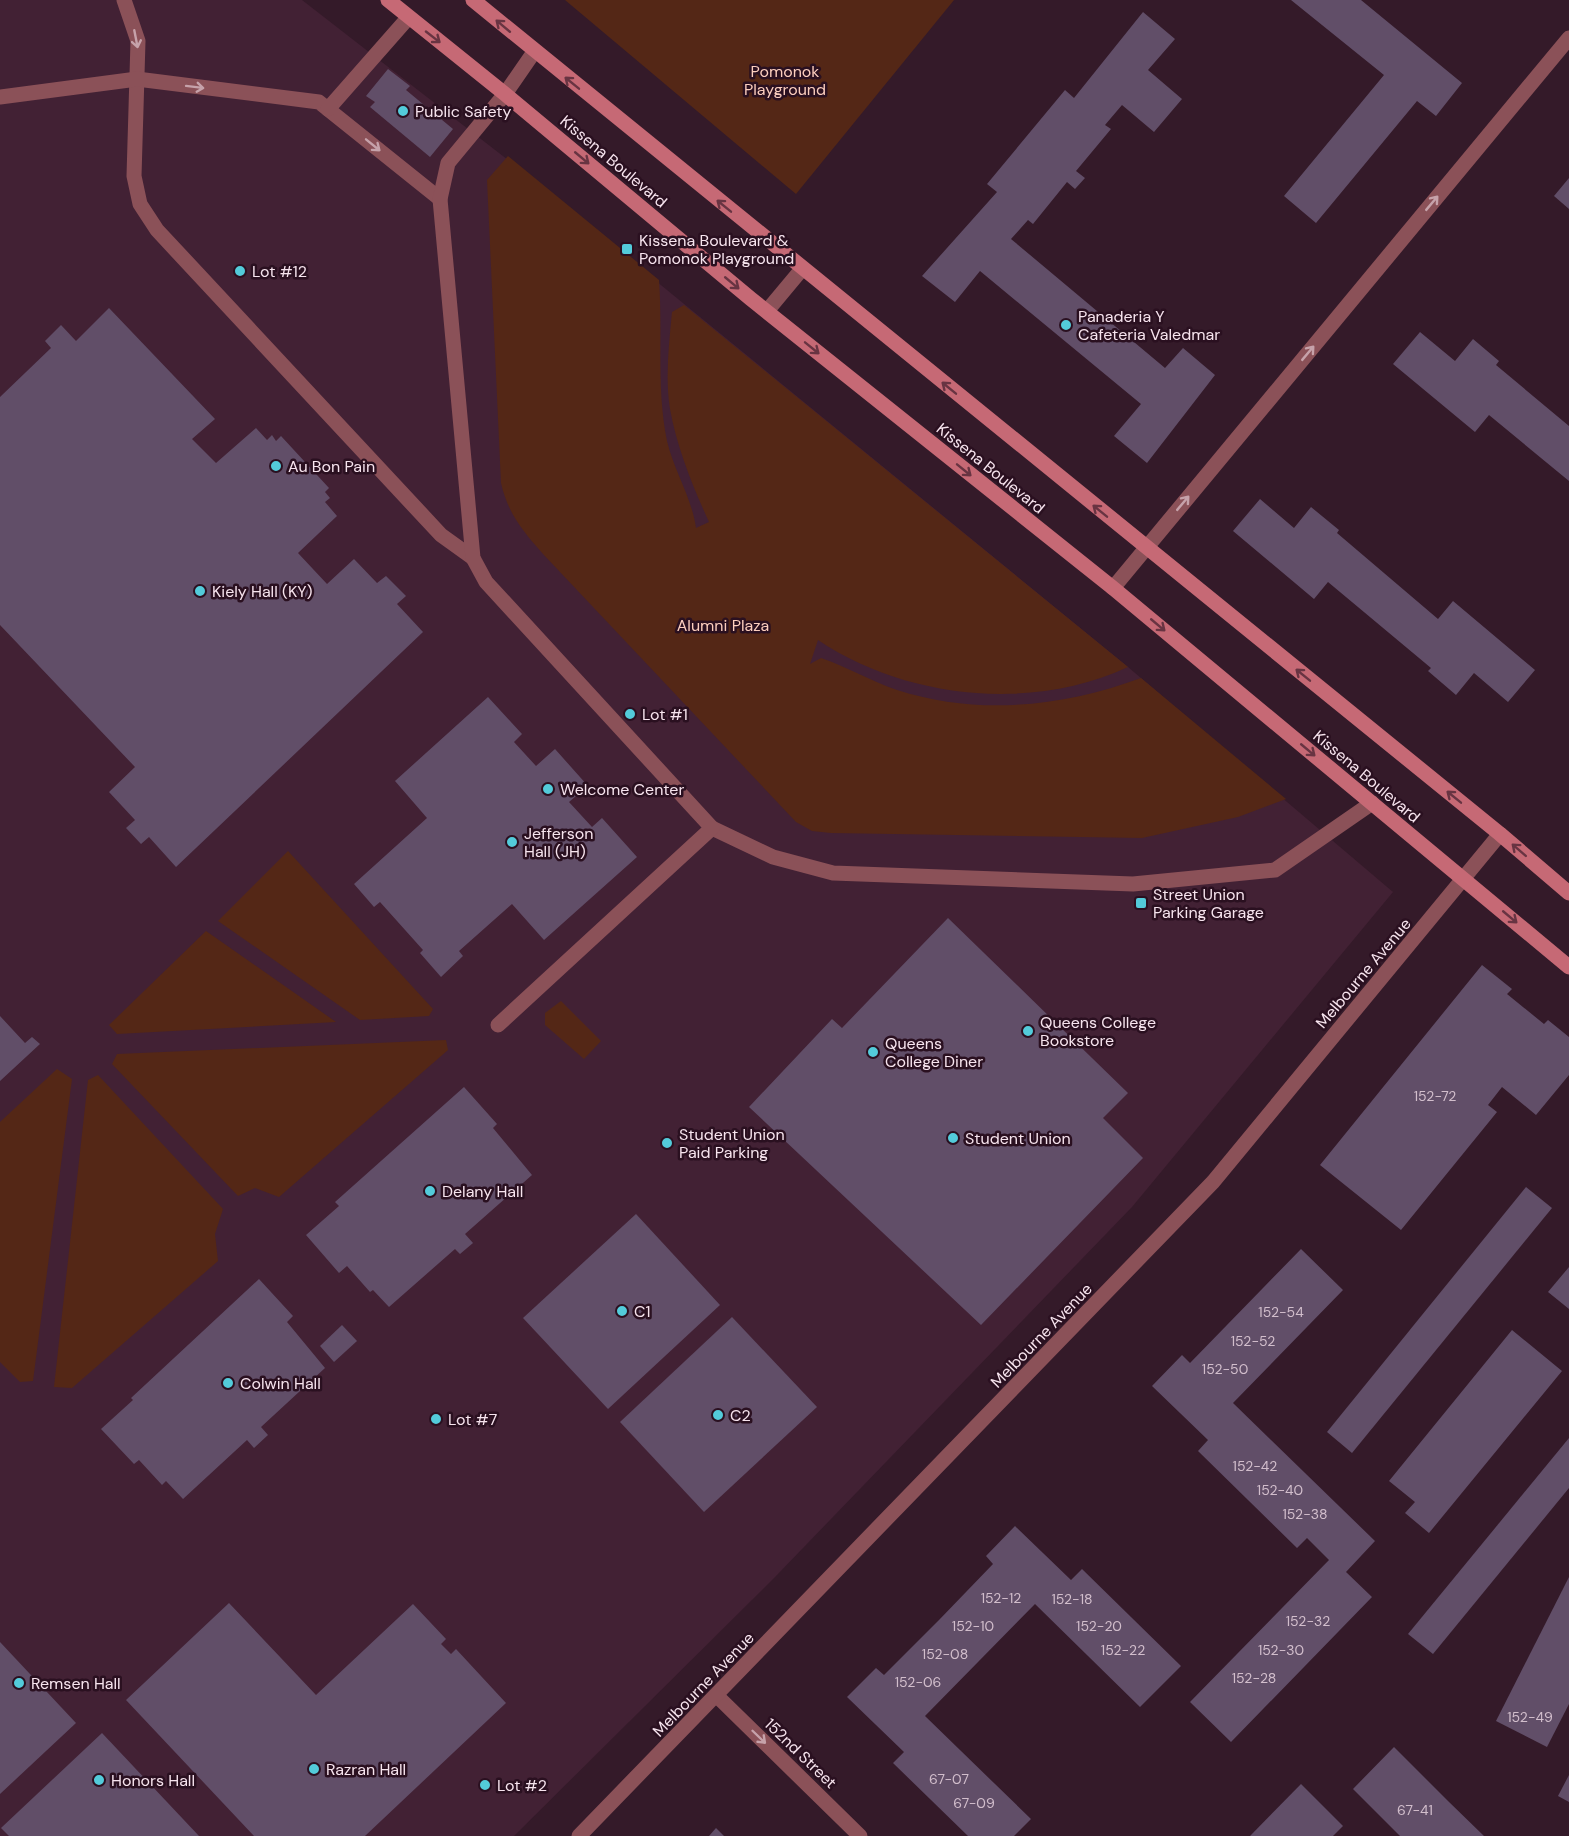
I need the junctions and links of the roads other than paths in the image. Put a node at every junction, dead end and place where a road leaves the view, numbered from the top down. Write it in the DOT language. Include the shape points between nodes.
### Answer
graph roads {
  1 [pos="124,0"];
  2 [pos="388,0"];
  3 [pos="473,0"];
  4 [pos="408,18"];
  5 [pos="1569,38"];
  6 [pos="534,52"];
  7 [pos="136,80"];
  8 [pos="505,94"];
  9 [pos="0,97"];
  10 [pos="328,109"];
  11 [pos="440,199"];
  12 [pos="802,269"];
  13 [pos="766,311"];
  14 [pos="1146,548"];
  15 [pos="472,558"];
  16 [pos="1113,588"];
  17 [pos="1372,803"];
  18 [pos="712,828"];
  19 [pos="1500,834"];
  20 [pos="1465,879"];
  21 [pos="1569,893"];
  22 [pos="1569,967"];
  23 [pos="498,1025"];
  24 [pos="717,1696"];
  25 [pos="579,1836"];
  26 [pos="860,1836"];
  1 -- 7 [label="street, one-way" via="138,41"];
  2 -- 4 [label="main road, Kissena Boulevard"];
  6 -- 3 [label="main road, Kissena Boulevard, one-way"];
  4 -- 8 [label="main road, Kissena Boulevard, one-way"];
  4 -- 10 [label="street"];
  14 -- 5 [label="street, one-way"];
  6 -- 8 [label="street"];
  12 -- 6 [label="main road, Kissena Boulevard, one-way"];
  7 -- 9 [label="street"];
  7 -- 10 [label="street, one-way" via="319,102"];
  7 -- 15 [label="street" via="134,176 140,204 157,230 441,535"];
  8 -- 11 [label="street" via="448,163"];
  8 -- 13 [label="main road, Kissena Boulevard, one-way"];
  10 -- 11 [label="street, one-way"];
  11 -- 15 [label="street"];
  12 -- 13 [label="street"];
  14 -- 12 [label="main road, Kissena Boulevard, one-way"];
  13 -- 16 [label="main road, Kissena Boulevard, one-way"];
  14 -- 16 [label="street"];
  19 -- 14 [label="main road, Kissena Boulevard, one-way"];
  15 -- 18 [label="street" via="486,582"];
  16 -- 17 [label="main road, Kissena Boulevard, one-way"];
  17 -- 18 [label="street" via="1275,870 1133,884 833,873 773,856"];
  17 -- 20 [label="main road, Kissena Boulevard"];
  18 -- 23 [label="street"];
  19 -- 20 [label="street, Melbourne Avenue"];
  21 -- 19 [label="main road, Kissena Boulevard, one-way"];
  20 -- 22 [label="main road, Kissena Boulevard, one-way"];
  20 -- 24 [label="street, Melbourne Avenue" via="1213,1182"];
  24 -- 25 [label="street, Melbourne Avenue"];
  24 -- 26 [label="street, 152nd Street, one-way"];
}
